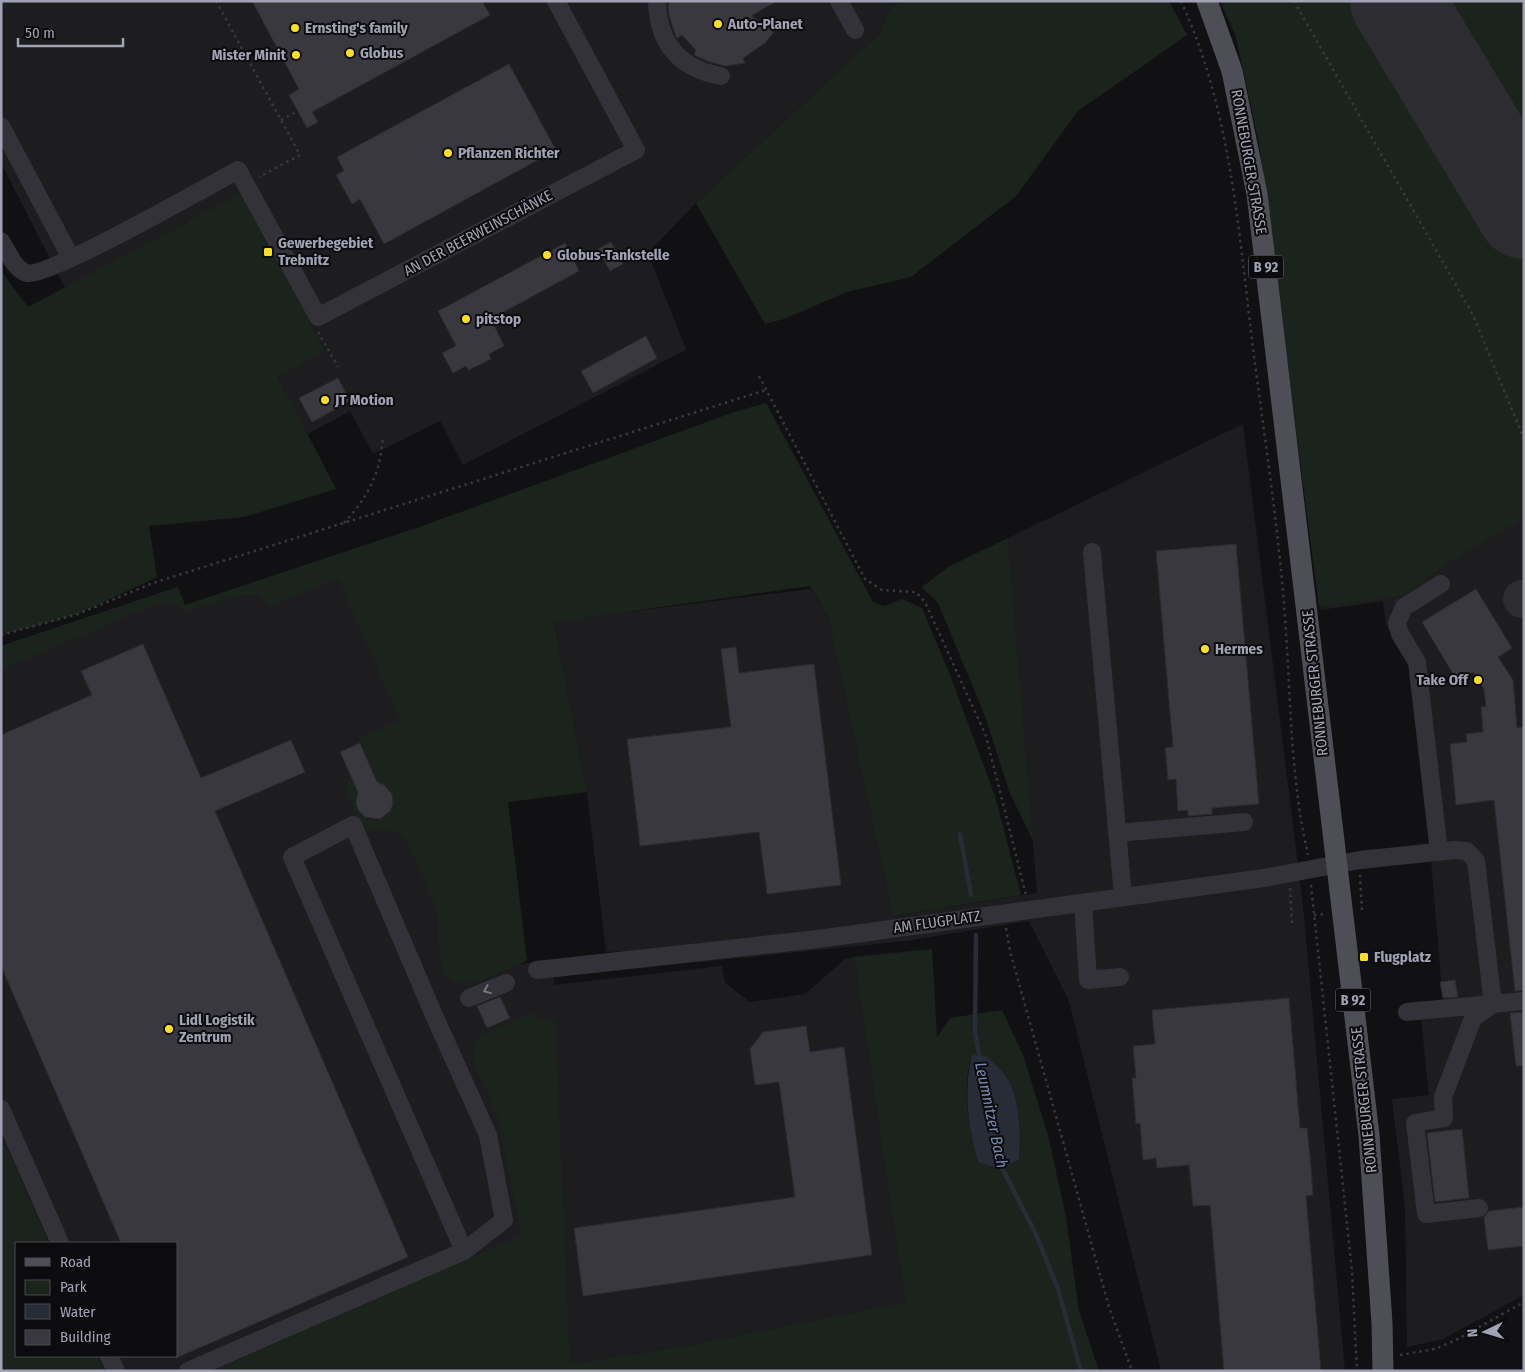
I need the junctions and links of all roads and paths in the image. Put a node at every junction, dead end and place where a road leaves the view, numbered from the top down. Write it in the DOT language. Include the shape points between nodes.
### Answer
graph roads {
  1 [pos="216,1"];
  2 [pos="556,1"];
  3 [pos="657,1"];
  4 [pos="839,1"];
  5 [pos="1181,1"];
  6 [pos="1207,1"];
  7 [pos="1294,1"];
  8 [pos="855,30"];
  9 [pos="721,76"];
  10 [pos="298,111"];
  11 [pos="281,120"];
  12 [pos="1,126"];
  13 [pos="242,177"];
  14 [pos="1,241"];
  15 [pos="71,258"];
  16 [pos="759,376"];
  17 [pos="766,390"];
  18 [pos="383,438"];
  19 [pos="1524,439"];
  20 [pos="344,523"];
  21 [pos="1092,552"];
  22 [pos="1441,584"];
  23 [pos="1,635"];
  24 [pos="1244,822"];
  25 [pos="1117,834"];
  26 [pos="1439,852"];
  27 [pos="1336,864"];
  28 [pos="1309,870"];
  29 [pos="1289,873"];
  30 [pos="1123,896"];
  31 [pos="1083,903"];
  32 [pos="1028,910"];
  33 [pos="1004,913"];
  34 [pos="1292,924"];
  35 [pos="537,970"];
  36 [pos="1120,977"];
  37 [pos="506,983"];
  38 [pos="469,998"];
  39 [pos="1524,1001"];
  40 [pos="1493,1004"];
  41 [pos="1407,1012"];
  42 [pos="1,1109"];
  43 [pos="1479,1208"];
  44 [pos="60,1242"];
  45 [pos="464,1251"];
  46 [pos="1524,1302"];
  47 [pos="109,1357"];
  48 [pos="1383,1364"];
  49 [pos="116,1371"];
  50 [pos="188,1371"];
  51 [pos="1132,1371"];
  52 [pos="1356,1371"];
  1 -- 11 [label="path"];
  2 -- 13 [label="street, AN DER BEERWEINSCHÄNKE" via="636,150 318,317"];
  3 -- 9 [label="street" via="660,28 674,52 695,69"];
  4 -- 8 [label="street"];
  5 -- 28 [label="path" via="1195,31 1219,105 1235,195 1284,603 1292,754"];
  6 -- 27 [label="main road, RONNEBURGER STRASSE / B 92" via="1232,71 1257,194"];
  7 -- 19 [label="path" via="1474,315"];
  10 -- 11 [label="path"];
  11 -- 13 [label="path" via="300,155"];
  12 -- 15 [label="street"];
  13 -- 15 [label="street"];
  14 -- 15 [label="street" via="19,270 29,274"];
  16 -- 17 [label="path"];
  17 -- 20 [label="path"];
  17 -- 32 [label="path" via="866,580 882,590 916,592 925,602 986,736 1025,885"];
  18 -- 20 [label="path" via="378,473 371,489"];
  20 -- 23 [label="path" via="153,583 78,614"];
  21 -- 25 [label="street"];
  22 -- 26 [label="street" via="1404,607 1397,622 1400,634 1417,662"];
  24 -- 25 [label="street"];
  25 -- 30 [label="street"];
  26 -- 27 [label="street, AM FLUGPLATZ"];
  26 -- 40 [label="street, AM FLUGPLATZ" via="1467,851 1476,860"];
  27 -- 28 [label="street, AM FLUGPLATZ"];
  27 -- 48 [label="main road, RONNEBURGER STRASSE / B 92" via="1368,1135"];
  28 -- 29 [label="street, AM FLUGPLATZ"];
  28 -- 52 [label="path" via="1350,1252"];
  29 -- 30 [label="street, AM FLUGPLATZ"];
  29 -- 34 [label="path"];
  30 -- 31 [label="street, AM FLUGPLATZ"];
  31 -- 32 [label="street, AM FLUGPLATZ"];
  31 -- 36 [label="street" via="1088,980"];
  32 -- 33 [label="street, AM FLUGPLATZ"];
  33 -- 35 [label="street, AM FLUGPLATZ" via="792,942"];
  33 -- 51 [label="path" via="1010,951 1109,1307"];
  37 -- 38 [label="street, one-way"];
  39 -- 40 [label="street"];
  40 -- 41 [label="street"];
  40 -- 43 [label="street" via="1473,1018 1442,1097 1444,1118 1415,1123 1426,1214"];
  42 -- 44 [label="street"];
  45 -- 45 [label="street" via="292,857 353,825 488,1135 504,1220"];
  45 -- 50 [label="street"];
  46 -- 48 [label="path" via="1449,1343"];
  47 -- 49 [label="street"];
}
